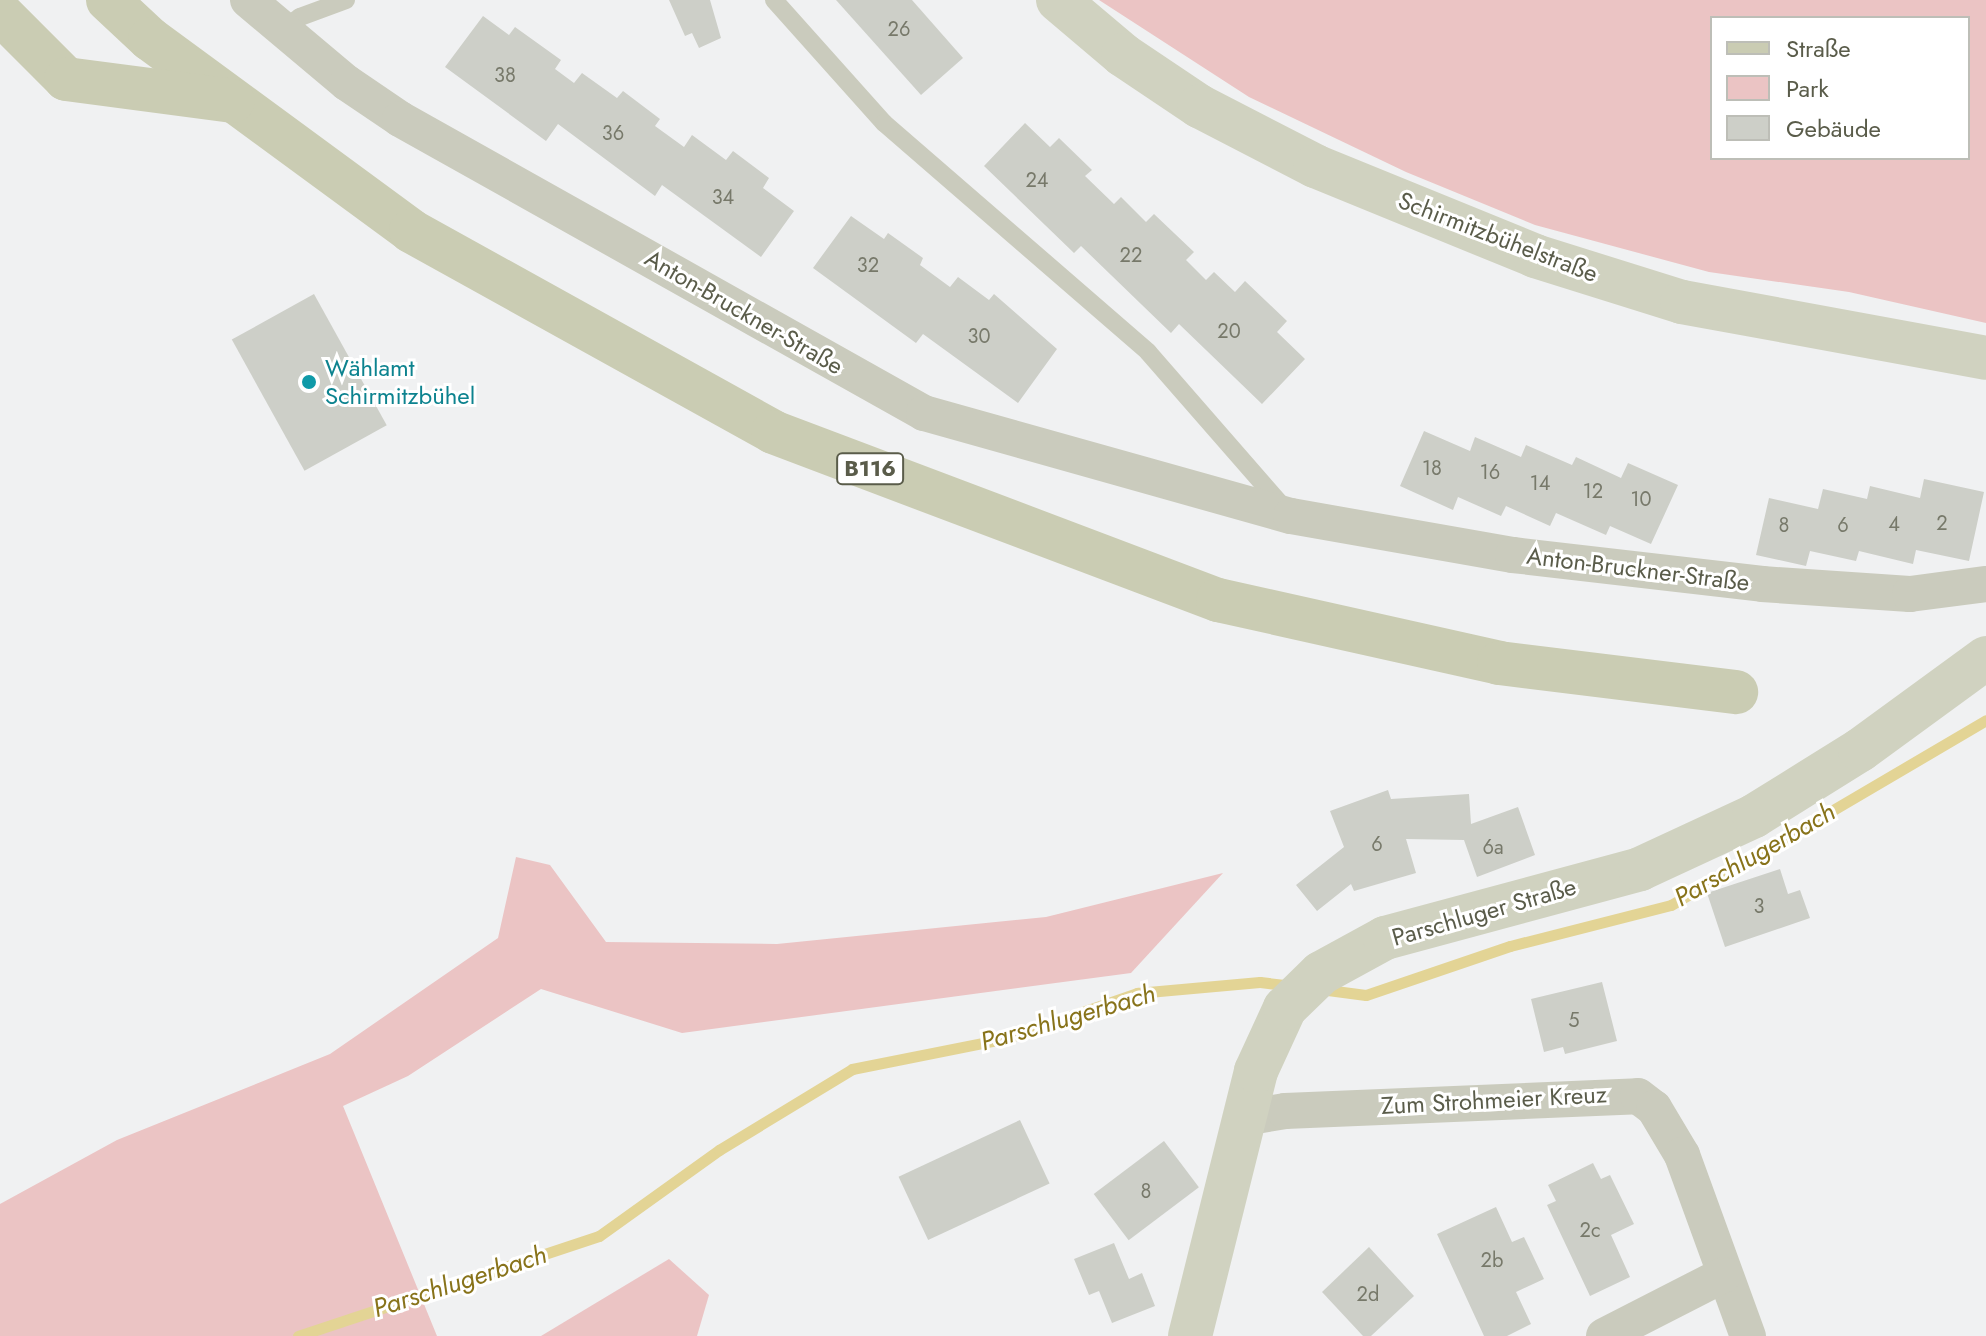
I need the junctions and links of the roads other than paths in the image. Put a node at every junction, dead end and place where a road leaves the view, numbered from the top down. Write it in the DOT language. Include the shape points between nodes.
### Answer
graph roads {
  1 [pos="108,0"];
  2 [pos="248,0"];
  3 [pos="346,0"];
  4 [pos="774,0"];
  5 [pos="1058,0"];
  6 [pos="0,13"];
  7 [pos="283,29"];
  8 [pos="235,101"];
  9 [pos="1986,358"];
  10 [pos="1291,516"];
  11 [pos="1986,584"];
  12 [pos="1986,658"];
  13 [pos="1736,692"];
  14 [pos="1244,1118"];
  15 [pos="1723,1275"];
  16 [pos="1190,1336"];
  17 [pos="1604,1336"];
  18 [pos="1748,1336"];
  1 -- 8 [label="main road, B116" via="133,25"];
  2 -- 7 [label="street, Anton-Bruckner-Straße"];
  3 -- 7 [label="lane"];
  4 -- 10 [label="lane" via="884,123 1148,352"];
  5 -- 9 [label="main road, Schirmitzbühelstraße" via="1123,55 1199,106 1315,166 1535,256 1682,302"];
  6 -- 8 [label="main road" via="66,79"];
  7 -- 10 [label="street, Anton-Bruckner-Straße" via="400,119 924,413"];
  8 -- 13 [label="main road, B116" via="411,231 773,432 1218,600 1499,663"];
  10 -- 11 [label="street, Anton-Bruckner-Straße" via="1513,555 1762,584 1910,594"];
  12 -- 14 [label="main road, Parschluger Straße" via="1860,750 1754,816 1640,869 1385,938 1321,973 1285,1008 1256,1071"];
  14 -- 15 [label="street, Zum Strohmeier Kreuz" via="1285,1111 1638,1096 1654,1108 1682,1155"];
  14 -- 16 [label="main road, Parschluger Straße"];
  15 -- 17 [label="street"];
  15 -- 18 [label="street"];
}
